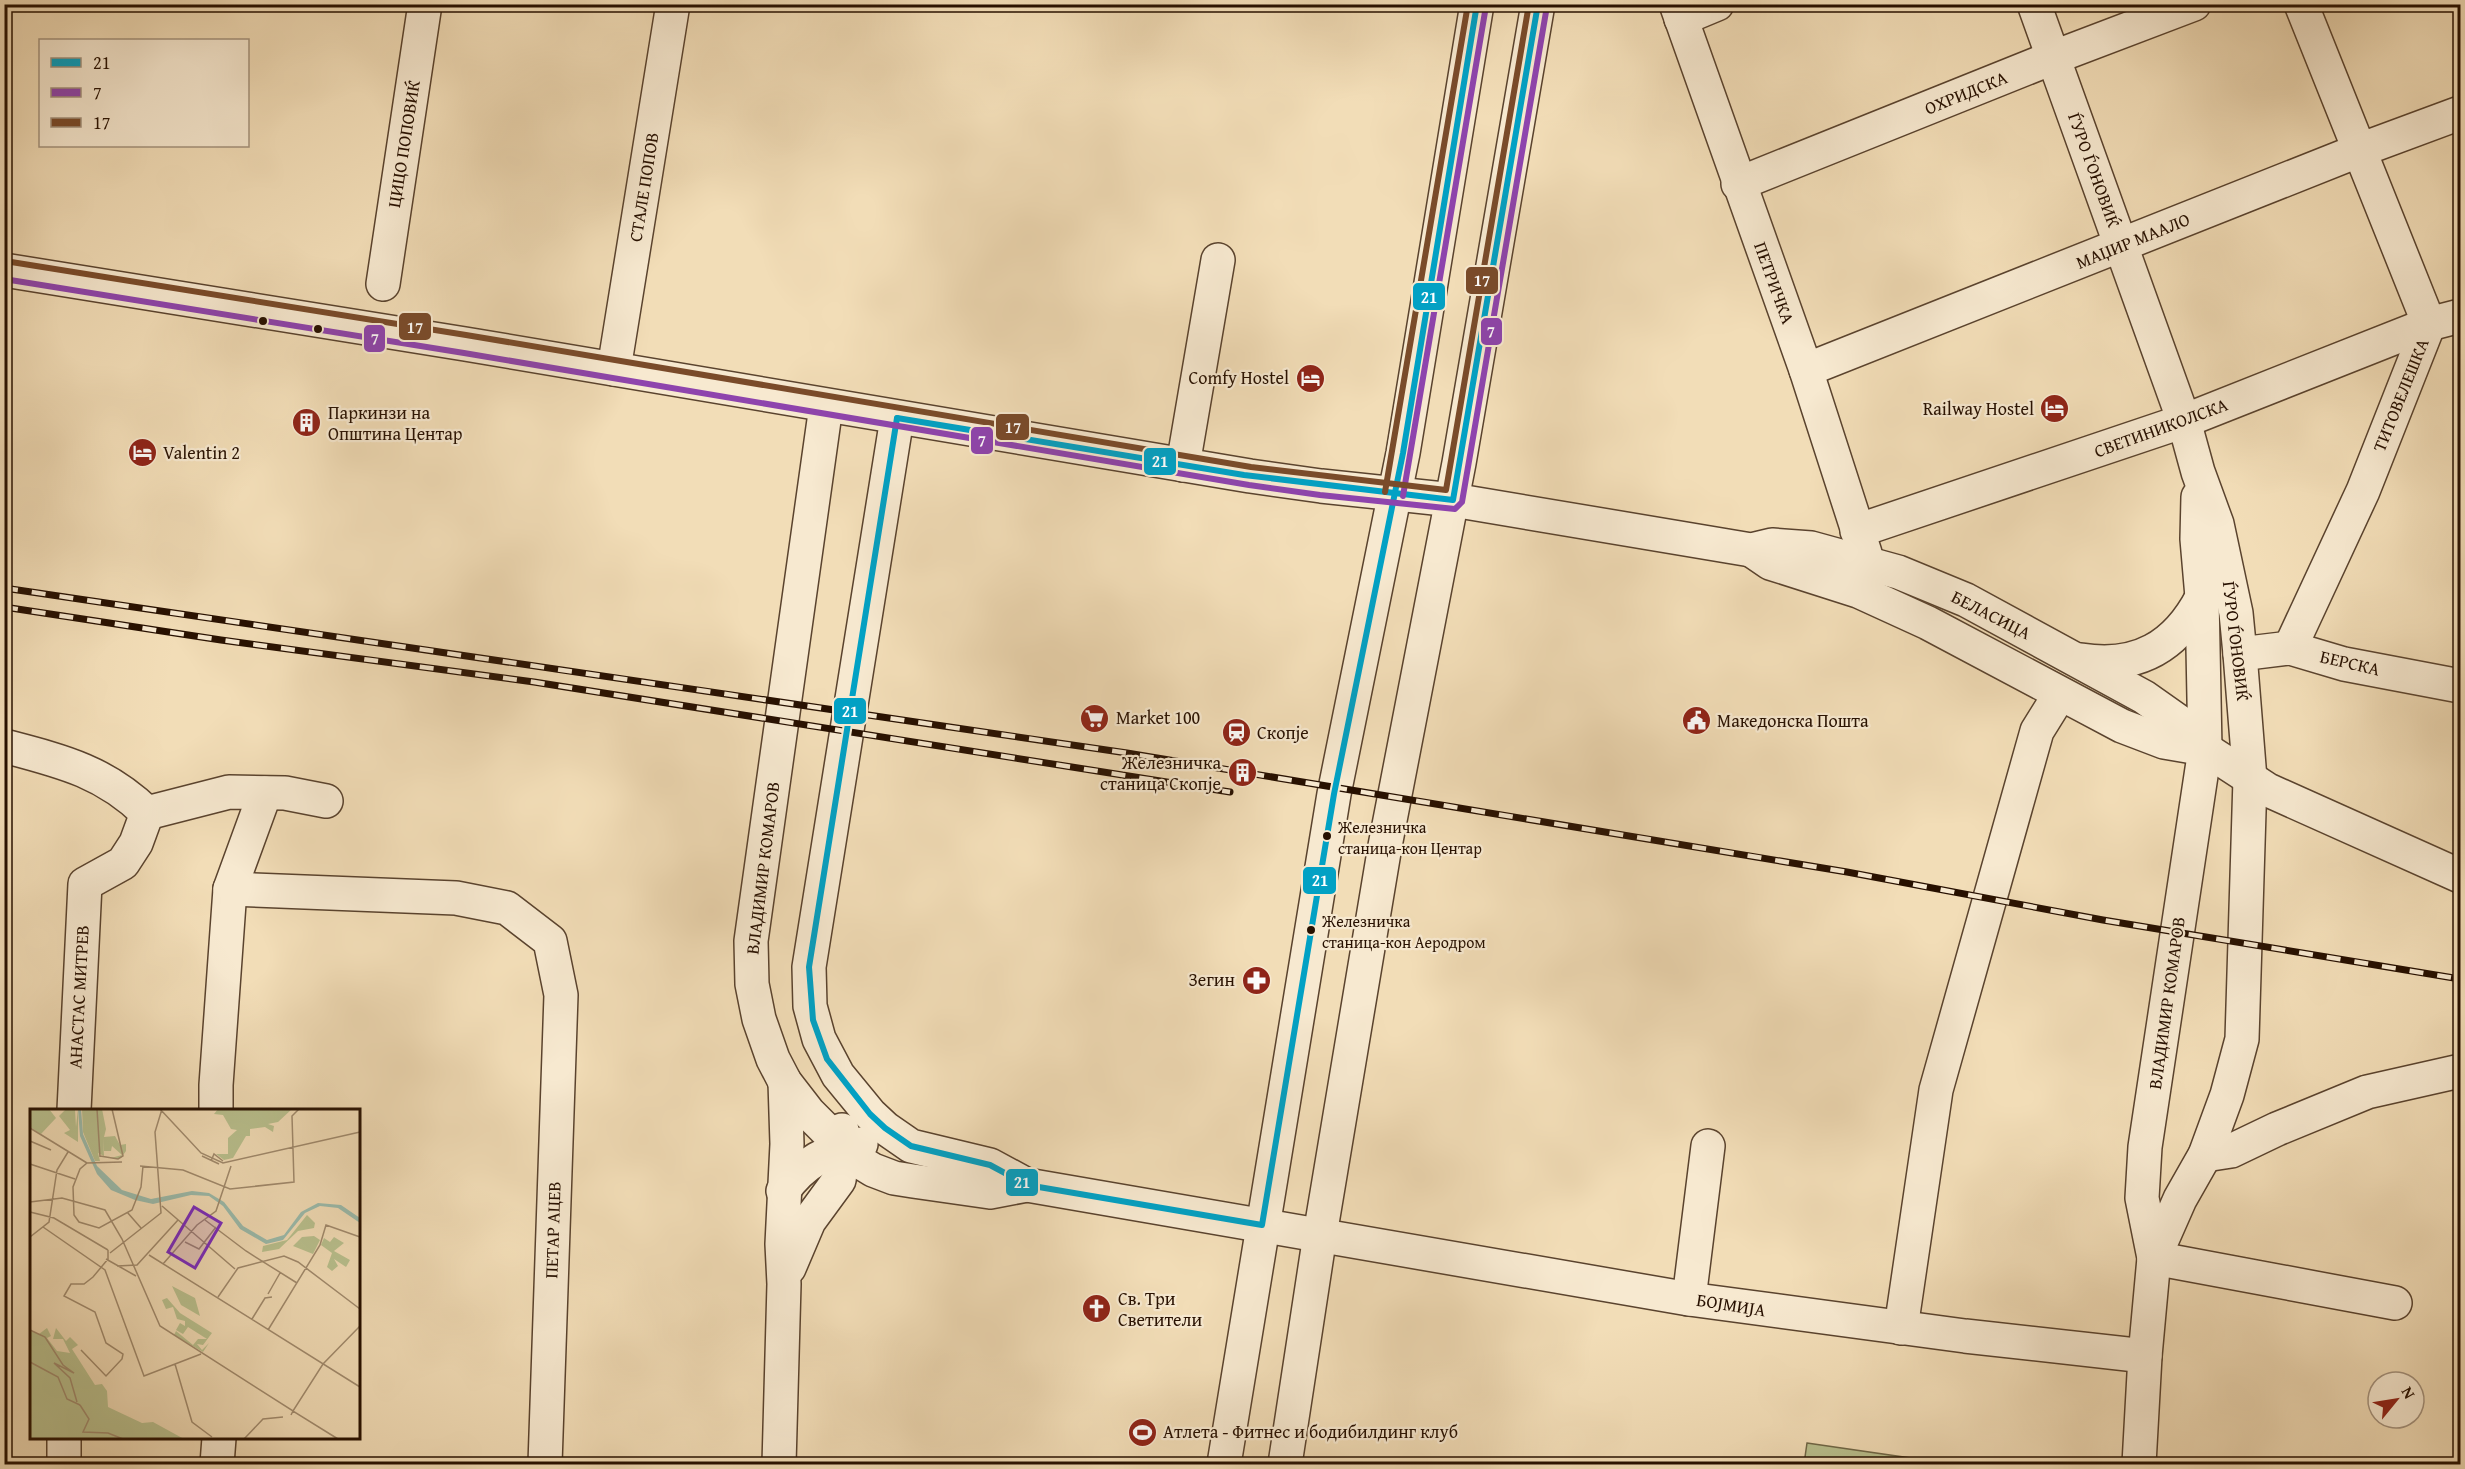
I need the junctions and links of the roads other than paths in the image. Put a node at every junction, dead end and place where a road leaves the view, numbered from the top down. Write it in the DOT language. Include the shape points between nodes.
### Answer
graph roads {
  1 [pos="425,4"];
  2 [pos="673,4"];
  3 [pos="1477,4"];
  4 [pos="1538,4"];
  5 [pos="1717,4"];
  6 [pos="2034,4"];
  7 [pos="2194,4"];
  8 [pos="2301,4"];
  9 [pos="1678,12"];
  10 [pos="2052,58"];
  11 [pos="2460,113"];
  12 [pos="2361,150"];
  13 [pos="1738,184"];
  14 [pos="2122,245"];
  15 [pos="1218,260"];
  16 [pos="4,270"];
  17 [pos="383,284"];
  18 [pos="2460,316"];
  19 [pos="2429,324"];
  20 [pos="614,369"];
  21 [pos="1806,370"];
  22 [pos="825,418"];
  23 [pos="2184,421"];
  24 [pos="895,431"];
  25 [pos="1183,465"];
  26 [pos="2198,472"];
  27 [pos="1394,494"];
  28 [pos="1453,500"];
  29 [pos="1857,531"];
  30 [pos="1751,550"];
  31 [pos="1868,563"];
  32 [pos="2202,597"];
  33 [pos="2290,648"];
  34 [pos="2240,654"];
  35 [pos="2074,659"];
  36 [pos="2460,686"];
  37 [pos="2060,694"];
  38 [pos="4,746"];
  39 [pos="2205,749"];
  40 [pos="2250,779"];
  41 [pos="265,793"];
  42 [pos="327,801"];
  43 [pos="147,813"];
  44 [pos="2460,876"];
  45 [pos="230,889"];
  46 [pos="2460,1071"];
  47 [pos="837,1075"];
  48 [pos="786,1082"];
  49 [pos="74,1109"];
  50 [pos="216,1109"];
  51 [pos="911,1146"];
  52 [pos="1708,1146"];
  53 [pos="843,1147"];
  54 [pos="2205,1155"];
  55 [pos="894,1178"];
  56 [pos="1027,1185"];
  57 [pos="783,1191"];
  58 [pos="822,1202"];
  59 [pos="1262,1225"];
  60 [pos="1320,1234"];
  61 [pos="2154,1258"];
  62 [pos="784,1284"];
  63 [pos="1689,1299"];
  64 [pos="2396,1303"];
  65 [pos="1900,1328"];
  66 [pos="2145,1356"];
  67 [pos="64,1439"];
  68 [pos="219,1439"];
  69 [pos="64,1464"];
  70 [pos="217,1464"];
  71 [pos="545,1464"];
  72 [pos="779,1464"];
  73 [pos="1224,1464"];
  74 [pos="1285,1464"];
  75 [pos="2139,1464"];
  1 -- 17 [label="street, ЦИЦО ПОПОВИЌ"];
  2 -- 20 [label="street, СТАЛЕ ПОПОВ"];
  3 -- 27 [label="street"];
  4 -- 28 [label="street"];
  5 -- 9 [label="street"];
  6 -- 10 [label="street, ЃУРО ЃОНОВИЌ"];
  7 -- 10 [label="street, ОХРИДСКА"];
  8 -- 12 [label="street, ТИТОВЕЛЕШКА"];
  9 -- 13 [label="street, ПЕТРИЧКА"];
  10 -- 13 [label="street, ОХРИДСКА"];
  10 -- 14 [label="street, ЃУРО ЃОНОВИЌ"];
  11 -- 12 [label="street, МАЏИР МААЛО"];
  12 -- 14 [label="street, МАЏИР МААЛО"];
  12 -- 19 [label="street, ТИТОВЕЛЕШКА"];
  13 -- 21 [label="street, ПЕТРИЧКА"];
  14 -- 21 [label="street, МАЏИР МААЛО"];
  14 -- 23 [label="street, ЃУРО ЃОНОВИЌ"];
  15 -- 25 [label="street"];
  16 -- 20 [label="street, БЕЛАСИЦА"];
  18 -- 19 [label="street, СВЕТИНИКОЛСКА"];
  19 -- 23 [label="street, СВЕТИНИКОЛСКА"];
  19 -- 33 [label="street, ТИТОВЕЛЕШКА" via="2363,491"];
  20 -- 22 [label="street, БЕЛАСИЦА"];
  21 -- 29 [label="street, ПЕТРИЧКА"];
  22 -- 24 [label="street, БЕЛАСИЦА"];
  22 -- 48 [label="street, ВЛАДИМИР КОМАРОВ" via="751,940 752,984 759,1019"];
  23 -- 26 [label="street, ЃУРО ЃОНОВИЌ"];
  23 -- 29 [label="street, СВЕТИНИКОЛСКА"];
  24 -- 25 [label="street, БЕЛАСИЦА"];
  24 -- 47 [label="street, ВЛАДИМИР КОМАРОВ" via="809,967 813,1020"];
  25 -- 27 [label="street, БЕЛАСИЦА"];
  26 -- 32 [label="street, ЃУРО ЃОНОВИЌ" via="2197,539"];
  26 -- 34 [label="street, ЃУРО ЃОНОВИЌ" via="2217,524"];
  27 -- 28 [label="street, БЕЛАСИЦА"];
  27 -- 59 [label="street" via="1335,794"];
  28 -- 30 [label="street, БЕЛАСИЦА"];
  28 -- 60 [label="street" via="1385,846"];
  29 -- 31 [label="street, ПЕТРИЧКА"];
  30 -- 31 [label="street, БЕЛАСИЦА" via="1772,545 1811,548"];
  30 -- 37 [label="street, БЕЛАСИЦА" via="1770,563 1858,591 1907,613"];
  31 -- 35 [label="street, БЕЛАСИЦА" via="1966,600"];
  32 -- 35 [label="street" via="2175,634 2144,655 2124,662"];
  32 -- 39 [label="street, ЃУРО ЃОНОВИЌ"];
  33 -- 34 [label="street, БЕРСКА"];
  33 -- 36 [label="street, БЕРСКА" via="2344,664"];
  34 -- 40 [label="street, ЃУРО ЃОНОВИЌ"];
  35 -- 39 [label="street, БЕЛАСИЦА" via="2157,706 2190,730"];
  37 -- 39 [label="street, БЕЛАСИЦА" via="2135,732"];
  37 -- 65 [label="street" via="2037,731 1936,1090"];
  38 -- 43 [label="street" via="92,773 128,794"];
  39 -- 40 [label="street, БЕЛАСИЦА"];
  39 -- 61 [label="street, ВЛАДИМИР КОМАРОВ" via="2145,1147 2142,1198"];
  40 -- 44 [label="street, БЕЛАСИЦА" via="2283,798"];
  40 -- 54 [label="street, ВЛАДИМИР КОМАРОВ" via="2242,1039"];
  41 -- 42 [label="street"];
  41 -- 43 [label="street" via="229,792"];
  41 -- 45 [label="street"];
  43 -- 49 [label="street, АНАСТАС МИТРЕВ" via="136,843 123,863 84,884"];
  45 -- 50 [label="street"];
  45 -- 71 [label="street, ПЕТАР АЦЕВ" via="456,898 507,908 550,941 561,995"];
  46 -- 54 [label="street" via="2367,1092 2231,1151"];
  47 -- 51 [label="street, ВЛАДИМИР КОМАРОВ" via="885,1128"];
  47 -- 53 [label="street"];
  48 -- 53 [label="street, ВЛАДИМИР КОМАРОВ" via="809,1113"];
  48 -- 57 [label="street"];
  51 -- 53 [label="street" via="871,1143"];
  51 -- 56 [label="street, ВЛАДИМИР КОМАРОВ" via="990,1165"];
  52 -- 63 [label="street"];
  53 -- 55 [label="street, ВЛАДИМИР КОМАРОВ" via="873,1170"];
  53 -- 57 [label="street" via="811,1161"];
  53 -- 58 [label="street" via="839,1180"];
  54 -- 61 [label="street, ВЛАДИМИР КОМАРОВ"];
  55 -- 56 [label="street, ВЛАДИМИР КОМАРОВ" via="990,1192"];
  55 -- 58 [label="street" via="858,1180"];
  56 -- 59 [label="street, ВЛАДИМИР КОМАРОВ"];
  57 -- 62 [label="street"];
  58 -- 62 [label="street" via="802,1233"];
  59 -- 60 [label="street, ВЛАДИМИР КОМАРОВ"];
  59 -- 73 [label="street"];
  60 -- 63 [label="street, БОЈМИЈА"];
  60 -- 74 [label="street"];
  61 -- 64 [label="street"];
  61 -- 66 [label="street, ВЛАДИМИР КОМАРОВ"];
  62 -- 72 [label="street"];
  63 -- 65 [label="street, БОЈМИЈА"];
  65 -- 66 [label="street, БОЈМИЈА"];
  66 -- 75 [label="street, ВЛАДИМИР КОМАРОВ"];
  67 -- 69 [label="street"];
  68 -- 70 [label="street"];
}
